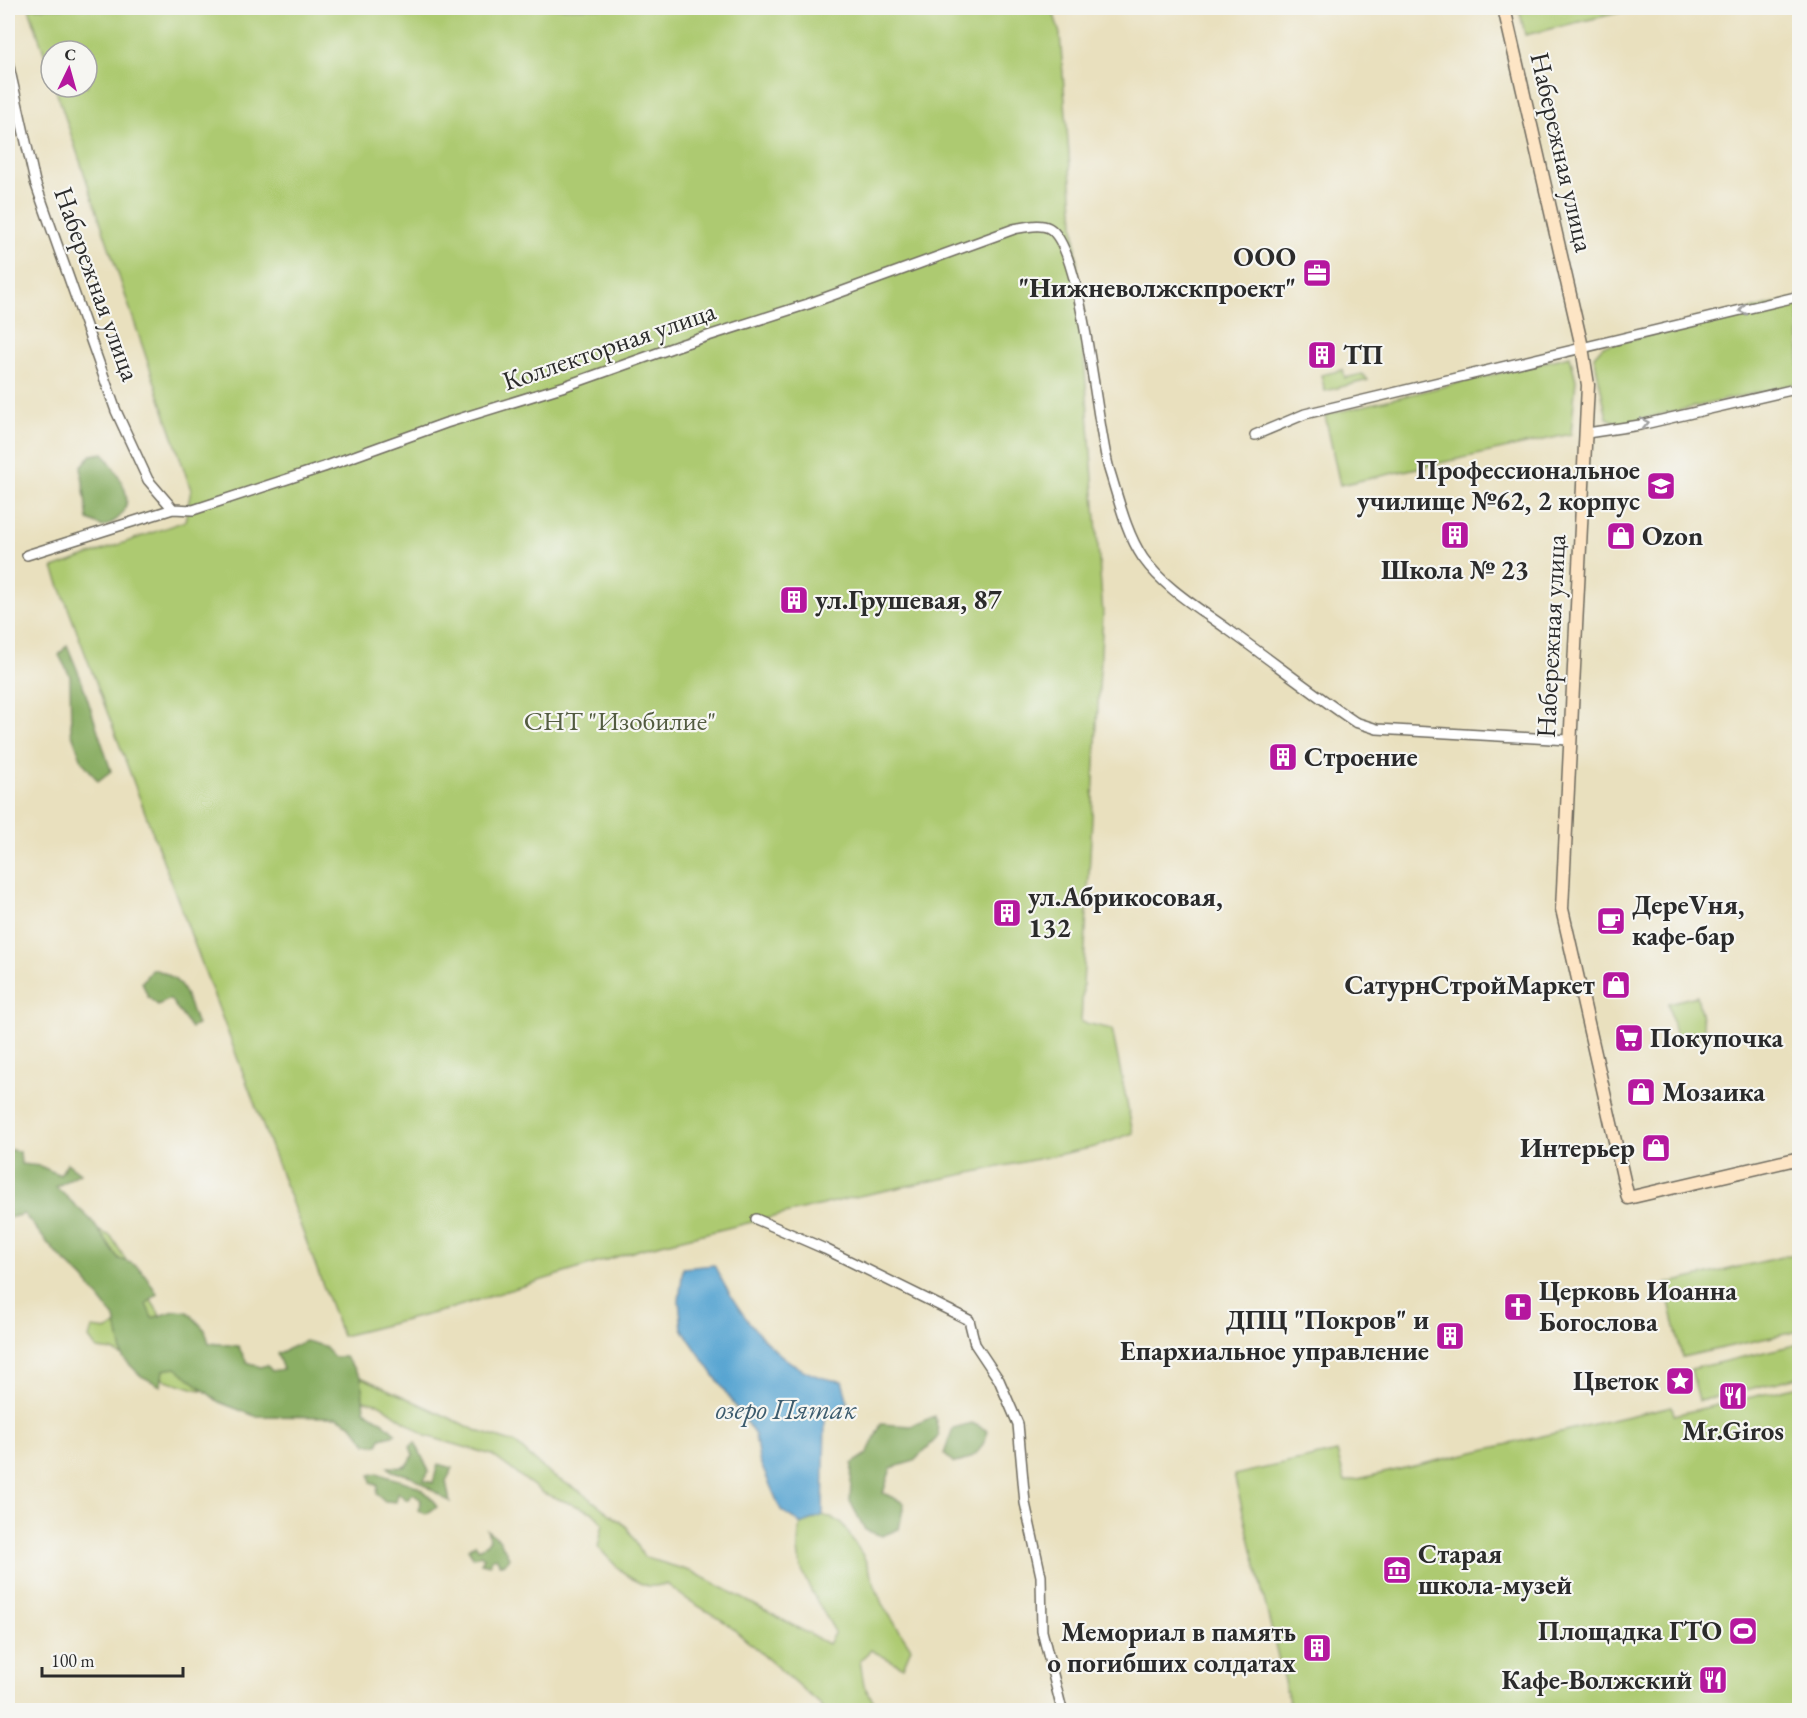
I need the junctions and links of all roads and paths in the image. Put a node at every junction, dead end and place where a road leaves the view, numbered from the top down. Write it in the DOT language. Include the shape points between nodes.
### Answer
graph roads {
  1 [pos="1504,8"];
  2 [pos="8,62"];
  3 [pos="1800,296"];
  4 [pos="1582,347"];
  5 [pos="1800,388"];
  6 [pos="1587,433"];
  7 [pos="1256,435"];
  8 [pos="173,509"];
  9 [pos="27,555"];
  10 [pos="1569,740"];
  11 [pos="1800,1158"];
  12 [pos="756,1219"];
  13 [pos="1062,1710"];
  1 -- 4 [label="street, Набережная улица"];
  2 -- 8 [label="street, Набережная улица" via="35,182 116,411 148,480"];
  3 -- 4 [label="street, one-way"];
  4 -- 6 [label="street, Набережная улица" via="1588,385"];
  4 -- 7 [label="street" via="1305,414"];
  6 -- 5 [label="street, one-way"];
  6 -- 10 [label="street, Набережная улица"];
  8 -- 9 [label="street, Коллекторная улица"];
  8 -- 10 [label="street, Коллекторная улица" via="193,510 324,467 808,304 1014,229 1048,227 1067,256 1077,293 1108,466 1133,538 1158,576 1355,722 1377,729"];
  10 -- 11 [label="street, Набережная улица" via="1563,909 1628,1198"];
  12 -- 13 [label="street" via="969,1320 975,1344 999,1380 1018,1424 1025,1503 1041,1576 1042,1631"];
}
